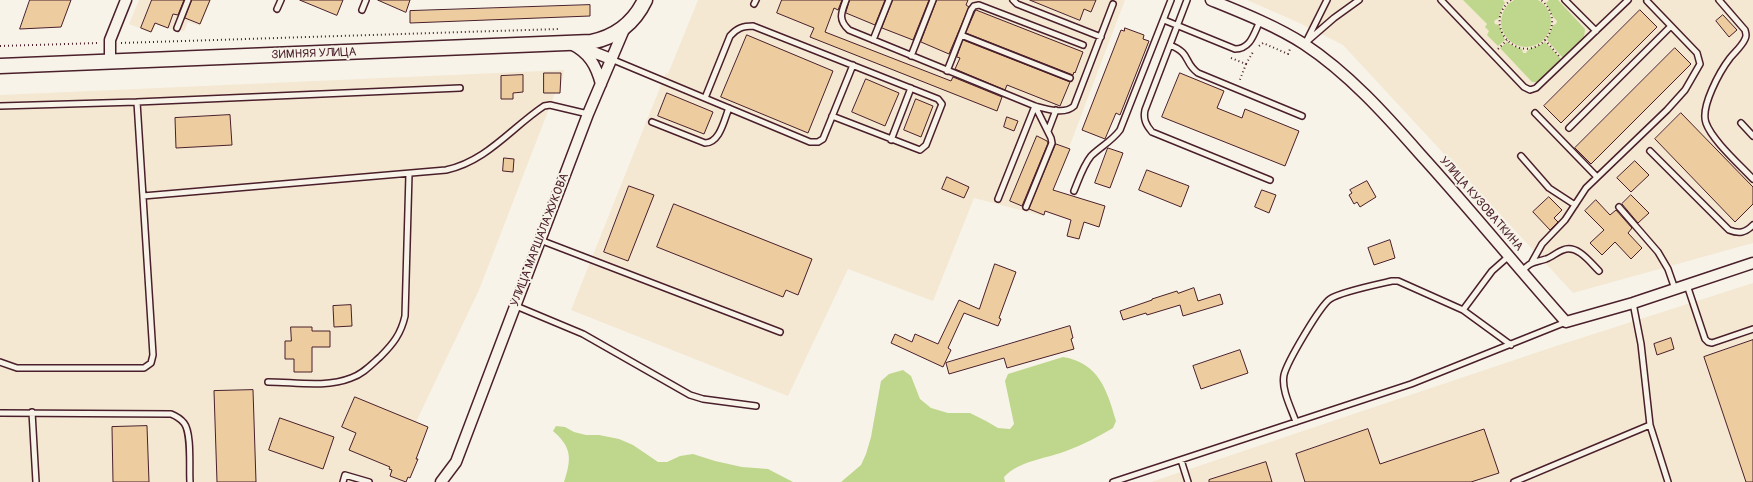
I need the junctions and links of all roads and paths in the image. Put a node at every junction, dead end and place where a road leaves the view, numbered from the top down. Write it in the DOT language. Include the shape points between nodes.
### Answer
graph roads {
  1 [pos="126,0"];
  2 [pos="188,0"];
  3 [pos="280,0"];
  4 [pos="366,0"];
  5 [pos="645,0"];
  6 [pos="846,0"];
  7 [pos="889,0"];
  8 [pos="933,0"];
  9 [pos="1013,0"];
  10 [pos="1171,0"];
  11 [pos="1188,0"];
  12 [pos="1212,0"];
  13 [pos="1327,0"];
  14 [pos="1359,0"];
  15 [pos="1441,0"];
  16 [pos="1504,0"];
  17 [pos="1511,0"];
  18 [pos="1541,0"];
  19 [pos="1547,0"];
  20 [pos="1565,0"];
  21 [pos="1628,0"];
  22 [pos="1719,0"];
  23 [pos="1647,1"];
  24 [pos="1507,3"];
  25 [pos="1544,3"];
  26 [pos="1113,4"];
  27 [pos="277,9"];
  28 [pos="362,10"];
  29 [pos="1164,20"];
  30 [pos="1260,21"];
  31 [pos="1178,25"];
  32 [pos="1671,26"];
  33 [pos="625,27"];
  34 [pos="177,28"];
  35 [pos="562,29"];
  36 [pos="1596,31"];
  37 [pos="961,36"];
  38 [pos="1101,37"];
  39 [pos="873,40"];
  40 [pos="1507,40"];
  41 [pos="1545,40"];
  42 [pos="1300,42"];
  43 [pos="110,43"];
  44 [pos="571,44"];
  45 [pos="1083,45"];
  46 [pos="1170,45"];
  47 [pos="0,46"];
  48 [pos="1492,54"];
  49 [pos="911,56"];
  50 [pos="611,59"];
  51 [pos="1564,61"];
  52 [pos="110,62"];
  53 [pos="1246,64"];
  54 [pos="853,65"];
  55 [pos="0,66"];
  56 [pos="947,70"];
  57 [pos="1070,78"];
  58 [pos="601,84"];
  59 [pos="460,88"];
  60 [pos="911,88"];
  61 [pos="705,98"];
  62 [pos="137,102"];
  63 [pos="0,106"];
  64 [pos="1035,106"];
  65 [pos="729,108"];
  66 [pos="1056,110"];
  67 [pos="1535,113"];
  68 [pos="588,114"];
  69 [pos="832,116"];
  70 [pos="1302,116"];
  71 [pos="652,122"];
  72 [pos="1741,123"];
  73 [pos="1569,128"];
  74 [pos="1048,131"];
  75 [pos="1753,136"];
  76 [pos="891,140"];
  77 [pos="1650,151"];
  78 [pos="1520,156"];
  79 [pos="409,174"];
  80 [pos="1597,177"];
  81 [pos="1753,179"];
  82 [pos="1270,180"];
  83 [pos="1074,191"];
  84 [pos="143,196"];
  85 [pos="998,199"];
  86 [pos="1575,205"];
  87 [pos="1026,206"];
  88 [pos="1619,207"];
  89 [pos="1753,225"];
  90 [pos="540,240"];
  91 [pos="1509,256"];
  92 [pos="1532,262"];
  93 [pos="1753,263"];
  94 [pos="1522,271"];
  95 [pos="1599,271"];
  96 [pos="1687,285"];
  97 [pos="1674,289"];
  98 [pos="1633,303"];
  99 [pos="516,306"];
  100 [pos="1463,310"];
  101 [pos="1566,322"];
  102 [pos="1753,329"];
  103 [pos="780,332"];
  104 [pos="1511,345"];
  105 [pos="0,362"];
  106 [pos="268,382"];
  107 [pos="756,406"];
  108 [pos="32,412"];
  109 [pos="0,413"];
  110 [pos="1296,422"];
  111 [pos="1650,425"];
  112 [pos="1181,460"];
  113 [pos="36,482"];
  114 [pos="190,482"];
  115 [pos="343,482"];
  116 [pos="369,482"];
  117 [pos="441,482"];
  118 [pos="1113,482"];
  119 [pos="1188,482"];
  120 [pos="1514,482"];
  121 [pos="1668,482"];
  1 -- 43 [label="street"];
  2 -- 34 [label="lane"];
  3 -- 27 [label="lane"];
  4 -- 28 [label="lane"];
  5 -- 33 [label="main road, УЛИЦА МАРШАЛА ЖУКОВА"];
  6 -- 39 [label="lane" via="840,13 843,25"];
  7 -- 39 [label="lane"];
  8 -- 49 [label="lane"];
  9 -- 38 [label="lane" via="1017,4"];
  10 -- 29 [label="lane"];
  11 -- 31 [label="lane"];
  12 -- 30 [label="street, УЛИЦА КУЗОВАТКИНА"];
  13 -- 42 [label="lane"];
  14 -- 42 [label="lane"];
  15 -- 48 [label="lane"];
  16 -- 24 [label="path"];
  17 -- 24 [label="path"];
  18 -- 25 [label="path"];
  19 -- 25 [label="path"];
  20 -- 36 [label="lane"];
  21 -- 36 [label="lane"];
  22 -- 81 [label="lane" via="1745,30 1746,35 1745,41 1723,68 1708,100 1705,121 1712,135"];
  23 -- 32 [label="lane"];
  24 -- 40 [label="path" via="1500,19 1502,32"];
  25 -- 41 [label="path" via="1551,13 1552,22"];
  26 -- 38 [label="lane"];
  29 -- 31 [label="lane"];
  29 -- 83 [label="lane" via="1120,130 1092,156"];
  30 -- 31 [label="lane" via="1250,42 1242,49 1236,49"];
  30 -- 42 [label="street, УЛИЦА КУЗОВАТКИНА"];
  31 -- 46 [label="lane"];
  32 -- 73 [label="lane"];
  32 -- 80 [label="lane" via="1697,52 1700,64 1685,90 1667,110"];
  33 -- 44 [label="main road, ЗИМНЯЯ УЛИЦА" via="601,40"];
  33 -- 50 [label="street, УЛИЦА МАРШАЛА ЖУКОВА"];
  35 -- 43 [label="path"];
  36 -- 51 [label="lane"];
  37 -- 45 [label="lane" via="971,10 979,5"];
  37 -- 56 [label="lane"];
  37 -- 57 [label="lane"];
  38 -- 66 [label="lane" via="1074,106 1068,110"];
  39 -- 49 [label="lane"];
  40 -- 41 [label="path" via="1514,45 1527,48"];
  40 -- 48 [label="path"];
  41 -- 51 [label="path"];
  42 -- 53 [label="path" via="1288,54 1263,43 1255,48"];
  42 -- 91 [label="street, УЛИЦА КУЗОВАТКИНА" via="1329,62 1361,91 1425,159"];
  43 -- 47 [label="path"];
  43 -- 52 [label="street"];
  44 -- 50 [label="street"];
  44 -- 52 [label="main road, ЗИМНЯЯ УЛИЦА"];
  44 -- 58 [label="street" via="593,61"];
  46 -- 70 [label="lane" via="1183,52 1198,73"];
  46 -- 82 [label="lane" via="1145,110 1147,126 1152,132"];
  48 -- 51 [label="lane" via="1530,90 1536,88"];
  49 -- 56 [label="lane"];
  50 -- 58 [label="street, УЛИЦА МАРШАЛА ЖУКОВА"];
  50 -- 61 [label="lane"];
  52 -- 55 [label="main road, ЗИМНЯЯ УЛИЦА"];
  54 -- 60 [label="lane"];
  54 -- 61 [label="lane" via="753,26 746,26 734,31 730,36"];
  54 -- 69 [label="lane"];
  56 -- 64 [label="lane"];
  58 -- 68 [label="street, УЛИЦА МАРШАЛА ЖУКОВА"];
  59 -- 62 [label="lane"];
  60 -- 76 [label="lane"];
  60 -- 76 [label="lane" via="938,99 942,106 924,148 916,150"];
  61 -- 65 [label="lane"];
  62 -- 63 [label="lane"];
  62 -- 84 [label="lane"];
  64 -- 66 [label="lane"];
  64 -- 74 [label="lane"];
  64 -- 85 [label="lane"];
  65 -- 69 [label="lane" via="810,142 823,139"];
  65 -- 71 [label="lane" via="717,138 710,143"];
  66 -- 74 [label="lane"];
  67 -- 80 [label="lane"];
  68 -- 79 [label="lane" via="550,105 544,106 492,148 466,164 446,170"];
  68 -- 90 [label="street, УЛИЦА МАРШАЛА ЖУКОВА"];
  69 -- 76 [label="lane"];
  72 -- 75 [label="lane"];
  74 -- 87 [label="lane" via="1052,143"];
  77 -- 89 [label="lane" via="1729,230 1743,233"];
  78 -- 86 [label="lane" via="1549,188"];
  79 -- 84 [label="lane"];
  79 -- 106 [label="lane" via="405,316 395,342 368,369 350,379 323,383"];
  80 -- 86 [label="lane"];
  84 -- 105 [label="lane" via="153,355 151,363 144,368 17,368"];
  86 -- 92 [label="lane" via="1561,226 1542,244"];
  88 -- 97 [label="lane" via="1662,256"];
  90 -- 99 [label="street, УЛИЦА МАРШАЛА ЖУКОВА"];
  90 -- 103 [label="lane"];
  91 -- 94 [label="street, УЛИЦА КУЗОВАТКИНА"];
  91 -- 100 [label="lane" via="1492,271"];
  92 -- 94 [label="lane"];
  92 -- 95 [label="lane" via="1572,248"];
  93 -- 96 [label="street"];
  94 -- 101 [label="street, УЛИЦА КУЗОВАТКИНА"];
  96 -- 97 [label="street"];
  96 -- 102 [label="lane" via="1708,342 1712,343"];
  97 -- 98 [label="street"];
  98 -- 101 [label="street"];
  98 -- 111 [label="lane" via="1641,344"];
  99 -- 107 [label="lane" via="583,334 690,395"];
  99 -- 117 [label="street, УЛИЦА МАРШАЛА ЖУКОВА" via="456,462"];
  100 -- 104 [label="lane"];
  100 -- 110 [label="lane" via="1398,281 1331,298 1290,360 1284,375 1284,385"];
  101 -- 104 [label="lane"];
  104 -- 110 [label="lane" via="1411,384"];
  108 -- 109 [label="lane"];
  108 -- 113 [label="lane"];
  108 -- 114 [label="lane" via="171,414 185,424 188,432"];
  110 -- 112 [label="lane"];
  111 -- 120 [label="lane"];
  111 -- 121 [label="lane"];
  112 -- 118 [label="lane"];
  112 -- 119 [label="lane"];
  115 -- 116 [label="lane" via="345,475"];
}
